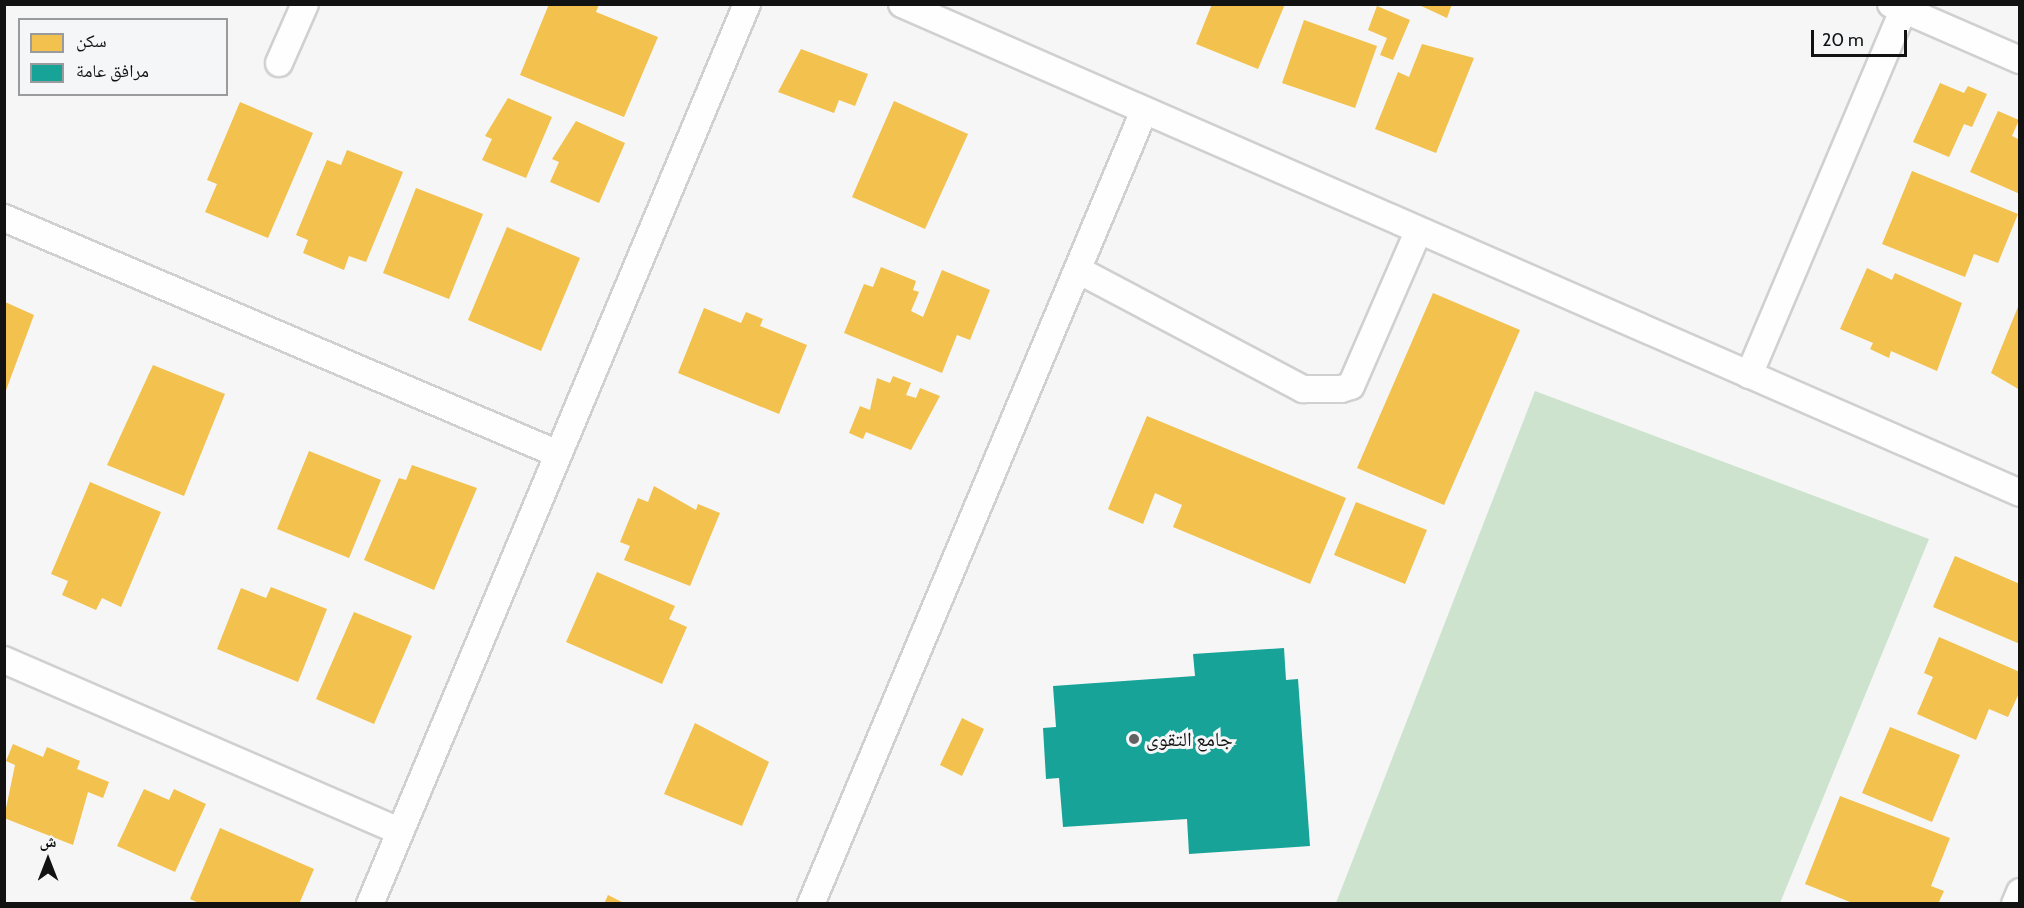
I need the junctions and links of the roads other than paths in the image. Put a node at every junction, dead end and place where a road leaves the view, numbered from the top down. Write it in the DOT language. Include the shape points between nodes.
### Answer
graph roads {
  1 [pos="305,4"];
  2 [pos="747,4"];
  3 [pos="902,4"];
  4 [pos="1897,7"];
  5 [pos="2019,60"];
  6 [pos="279,63"];
  7 [pos="1144,111"];
  8 [pos="4,218"];
  9 [pos="1418,232"];
  10 [pos="1078,270"];
  11 [pos="1749,375"];
  12 [pos="558,454"];
  13 [pos="2019,493"];
  14 [pos="4,660"];
  15 [pos="400,831"];
  16 [pos="2019,892"];
  17 [pos="370,903"];
  18 [pos="811,903"];
  19 [pos="2015,903"];
  1 -- 6 [label="street"];
  2 -- 12 [label="street"];
  3 -- 7 [label="street"];
  4 -- 5 [label="street"];
  4 -- 11 [label="street"];
  7 -- 9 [label="street"];
  7 -- 10 [label="street"];
  8 -- 12 [label="street"];
  9 -- 10 [label="street" via="1351,386 1341,389 1304,389"];
  9 -- 11 [label="street"];
  10 -- 18 [label="street"];
  11 -- 13 [label="street"];
  12 -- 15 [label="street"];
  14 -- 15 [label="street"];
  15 -- 17 [label="street"];
  16 -- 19 [label="street"];
}
